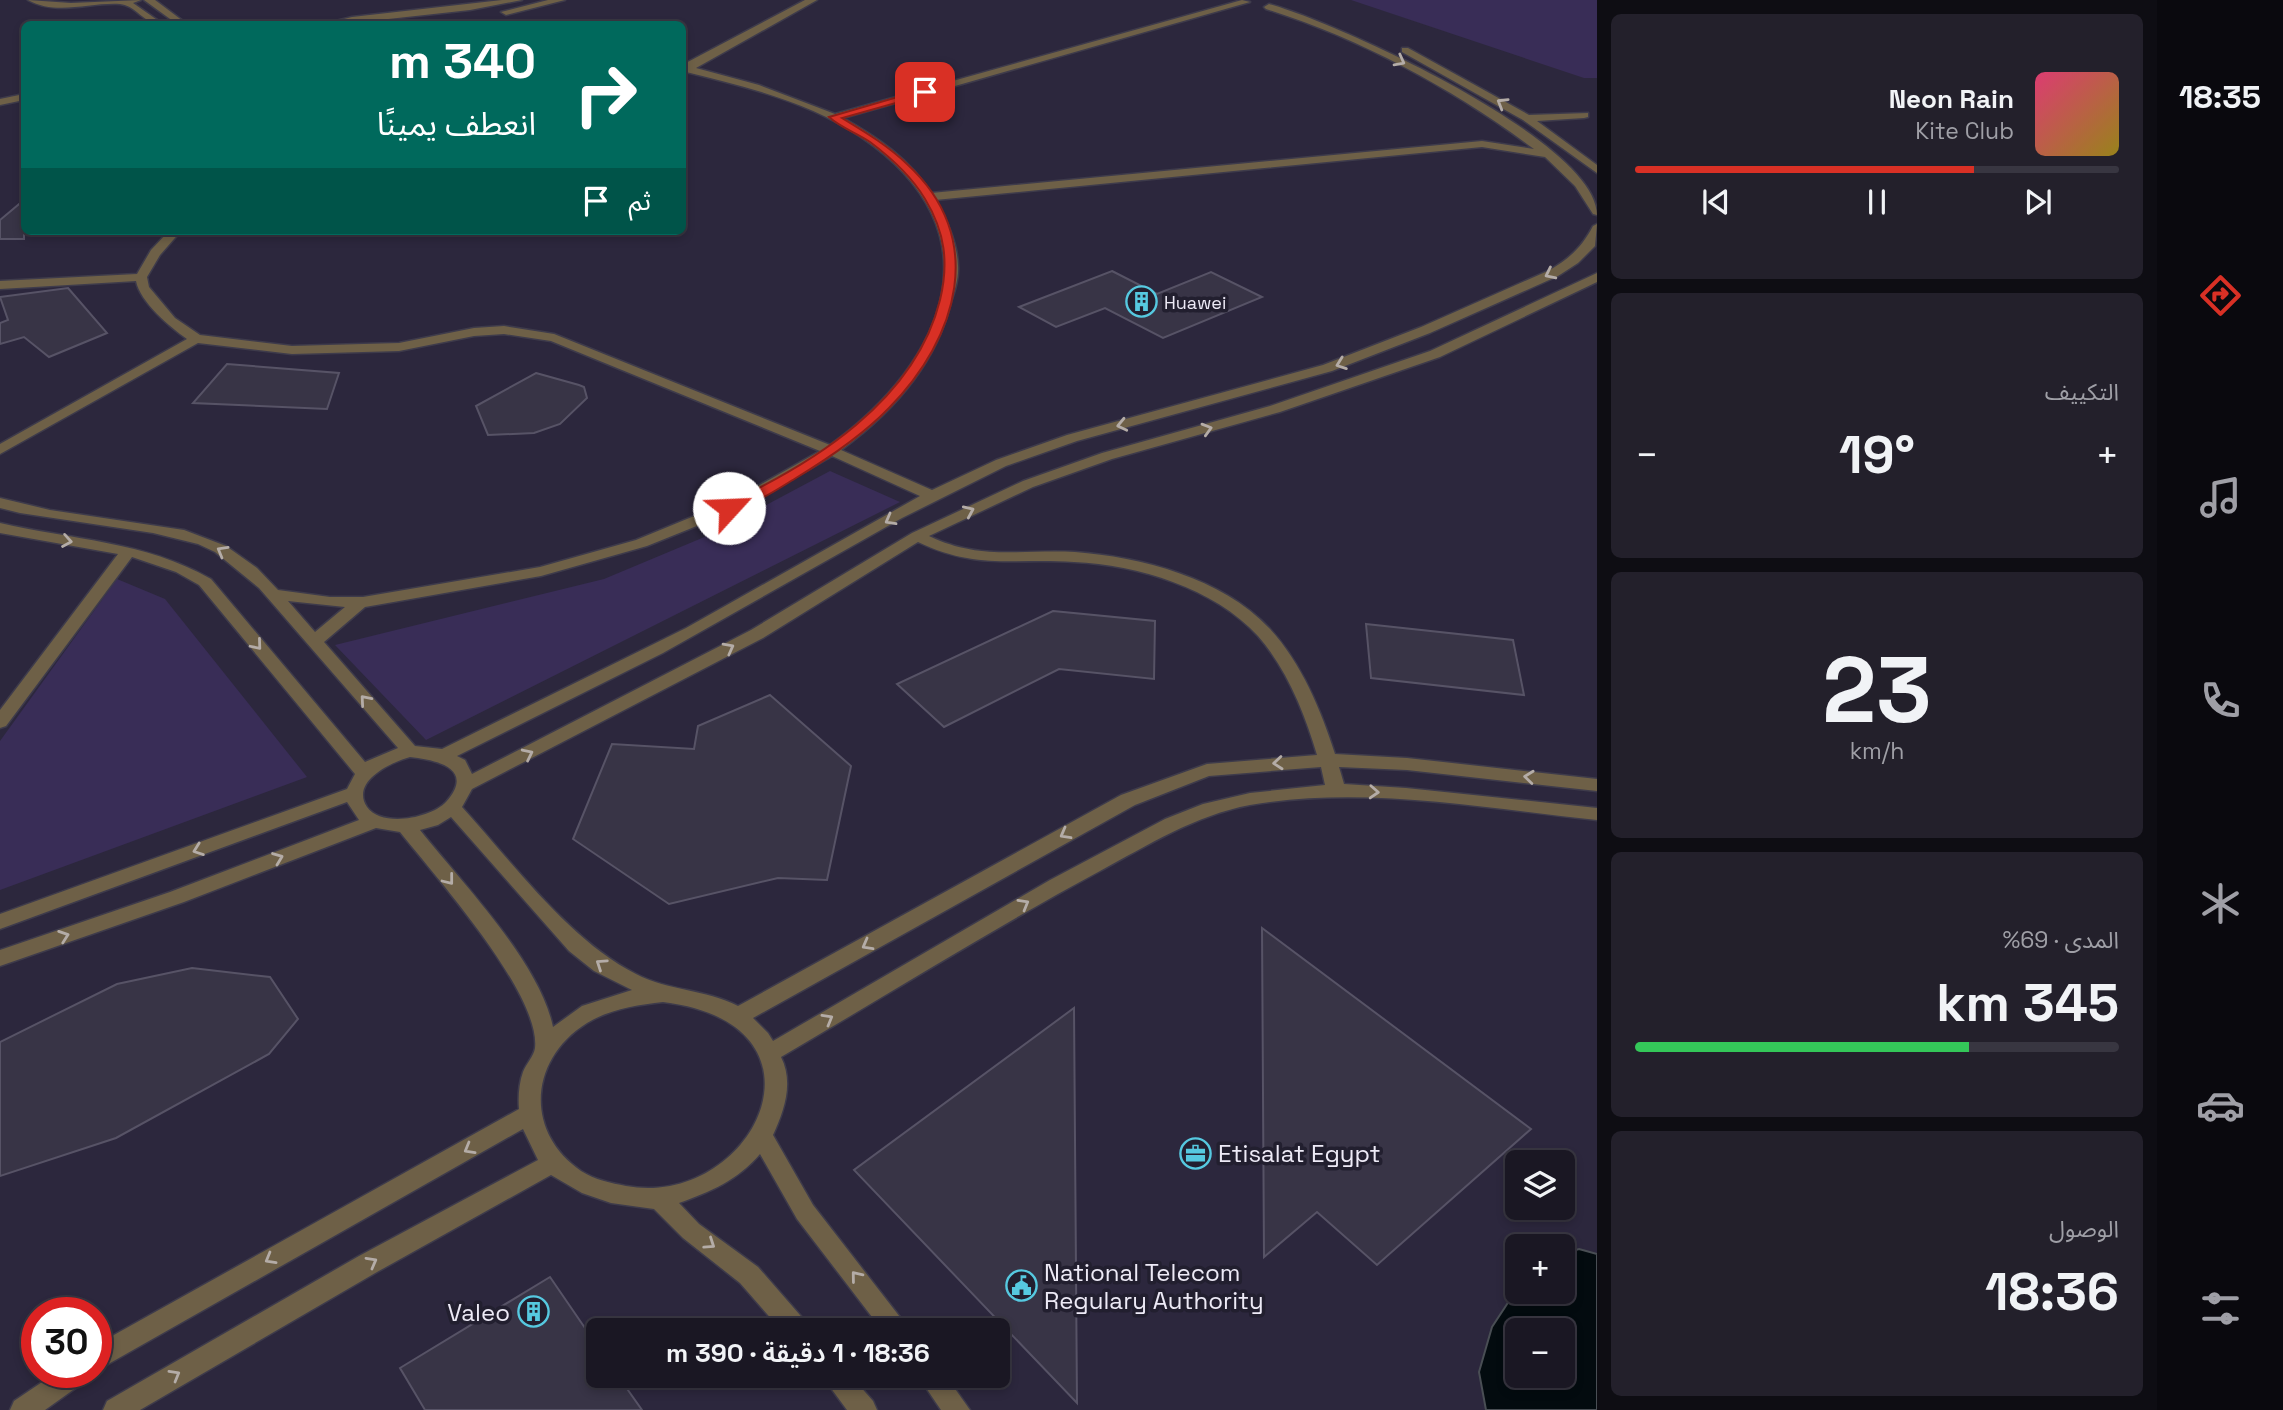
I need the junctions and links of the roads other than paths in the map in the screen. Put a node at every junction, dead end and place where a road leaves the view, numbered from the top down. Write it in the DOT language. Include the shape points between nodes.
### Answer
graph roads {
  1 [pos="33,0"];
  2 [pos="149,0"];
  3 [pos="517,0"];
  4 [pos="560,0"];
  5 [pos="812,0"];
  6 [pos="131,1"];
  7 [pos="422,3"];
  8 [pos="1253,4"];
  9 [pos="397,6"];
  10 [pos="444,11"];
  11 [pos="378,20"];
  12 [pos="427,20"];
  13 [pos="154,21"];
  14 [pos="178,21"];
  15 [pos="686,68"];
  16 [pos="686,69"];
  17 [pos="21,88"];
  18 [pos="0,92"];
  19 [pos="21,98"];
  20 [pos="0,102"];
  21 [pos="1597,107"];
  22 [pos="1584,115"];
  23 [pos="834,117"];
  24 [pos="1527,118"];
  25 [pos="1508,126"];
  26 [pos="1561,141"];
  27 [pos="1482,144"];
  28 [pos="1548,154"];
  29 [pos="1597,170"];
  30 [pos="930,197"];
  31 [pos="1597,212"];
  32 [pos="1597,228"];
  33 [pos="171,235"];
  34 [pos="1593,248"];
  35 [pos="141,276"];
  36 [pos="1597,277"];
  37 [pos="0,285"];
  38 [pos="195,339"];
  39 [pos="1405,340"];
  40 [pos="1435,354"];
  41 [pos="0,450"];
  42 [pos="831,451"];
  43 [pos="934,496"];
  44 [pos="0,503"];
  45 [pos="0,528"];
  46 [pos="917,536"];
  47 [pos="128,551"];
  48 [pos="275,594"];
  49 [pos="361,602"];
  50 [pos="314,642"];
  51 [pos="0,722"];
  52 [pos="410,751"];
  53 [pos="444,755"];
  54 [pos="1329,760"];
  55 [pos="364,773"];
  56 [pos="467,784"];
  57 [pos="1597,785"];
  58 [pos="1336,790"];
  59 [pos="354,793"];
  60 [pos="453,808"];
  61 [pos="1597,814"];
  62 [pos="374,822"];
  63 [pos="406,826"];
  64 [pos="0,922"];
  65 [pos="0,958"];
  66 [pos="663,994"];
  67 [pos="737,1017"];
  68 [pos="546,1048"];
  69 [pos="769,1054"];
  70 [pos="528,1115"];
  71 [pos="762,1138"];
  72 [pos="553,1163"];
  73 [pos="659,1199"];
  74 [pos="787,1318"];
  75 [pos="888,1318"];
  76 [pos="112,1350"];
  77 [pos="55,1388"];
  78 [pos="845,1388"];
  79 [pos="940,1388"];
  80 [pos="23,1410"];
  81 [pos="116,1410"];
  82 [pos="864,1410"];
  83 [pos="957,1410"];
  1 -- 6 [label="street" via="71,6"];
  2 -- 14 [label="street"];
  3 -- 10 [label="street"];
  4 -- 12 [label="street"];
  5 -- 15 [label="street"];
  6 -- 13 [label="street"];
  7 -- 10 [label="street"];
  8 -- 23 [label="street"];
  24 -- 8 [label="street, one-way" via="1431,63 1297,5"];
  8 -- 25 [label="street, one-way" via="1350,36 1390,55"];
  9 -- 11 [label="street"];
  10 -- 11 [label="street"];
  11 -- 12 [label="street"];
  16 -- 23 [label="street" via="789,98"];
  17 -- 18 [label="street"];
  19 -- 20 [label="street"];
  21 -- 22 [label="street"];
  22 -- 24 [label="street"];
  22 -- 26 [label="street"];
  23 -- 30 [label="street" via="895,158"];
  24 -- 26 [label="street"];
  25 -- 27 [label="street" via="1497,139"];
  25 -- 28 [label="street"];
  26 -- 29 [label="street"];
  27 -- 28 [label="street"];
  27 -- 30 [label="street"];
  28 -- 31 [label="street" via="1582,184"];
  30 -- 42 [label="street" via="947,233 952,273 939,326 923,359 885,405"];
  32 -- 34 [label="street"];
  33 -- 35 [label="street"];
  34 -- 39 [label="street, one-way" via="1554,273"];
  35 -- 37 [label="street"];
  35 -- 38 [label="street" via="152,301"];
  36 -- 40 [label="street"];
  38 -- 41 [label="street"];
  38 -- 42 [label="street" via="292,350 349,349 399,347 474,332 529,333 554,338"];
  39 -- 40 [label="street"];
  39 -- 43 [label="street, one-way" via="1284,382 1066,441 1002,463"];
  46 -- 40 [label="street, one-way" via="1028,484 1107,456 1275,409"];
  42 -- 43 [label="street"];
  42 -- 49 [label="street" via="766,490 710,516 596,558 494,582"];
  43 -- 53 [label="street, one-way" via="649,656"];
  48 -- 44 [label="street, one-way" via="228,553 205,542"];
  45 -- 47 [label="street, one-way"];
  46 -- 54 [label="street" via="953,551 992,557 1116,562 1157,573 1223,601 1265,633 1292,673"];
  56 -- 46 [label="street, one-way" via="757,634"];
  47 -- 51 [label="street"];
  47 -- 55 [label="street, one-way" via="171,563 205,582"];
  48 -- 49 [label="street"];
  48 -- 50 [label="street"];
  49 -- 50 [label="street"];
  52 -- 50 [label="street, one-way"];
  52 -- 53 [label="street"];
  52 -- 55 [label="street" via="393,755"];
  53 -- 56 [label="street" via="465,772"];
  57 -- 54 [label="street, one-way"];
  54 -- 58 [label="street"];
  54 -- 67 [label="street, one-way" via="1207,770 1128,800"];
  55 -- 59 [label="street"];
  56 -- 60 [label="street"];
  58 -- 61 [label="street, one-way"];
  69 -- 58 [label="street, one-way" via="1172,824 1250,799"];
  59 -- 62 [label="street" via="356,804"];
  59 -- 64 [label="street, one-way"];
  60 -- 63 [label="street" via="432,820"];
  66 -- 60 [label="street, one-way" via="630,981 576,946"];
  62 -- 63 [label="street"];
  65 -- 62 [label="street, one-way"];
  63 -- 68 [label="street, one-way" via="510,957 539,1013"];
  66 -- 67 [label="street" via="715,1005"];
  66 -- 68 [label="street" via="597,1008 568,1025"];
  67 -- 69 [label="street" via="756,1033"];
  68 -- 70 [label="street" via="534,1069"];
  69 -- 71 [label="street" via="776,1081 775,1109"];
  70 -- 72 [label="street" via="537,1140"];
  70 -- 76 [label="street, one-way"];
  71 -- 73 [label="street" via="741,1162 711,1182"];
  75 -- 71 [label="street, one-way" via="805,1212"];
  72 -- 73 [label="street" via="577,1181 608,1193"];
  81 -- 72 [label="street, one-way"];
  73 -- 74 [label="street, one-way" via="691,1231 749,1275"];
  77 -- 80 [label="street"];
  78 -- 82 [label="street"];
  79 -- 83 [label="street"];
}
